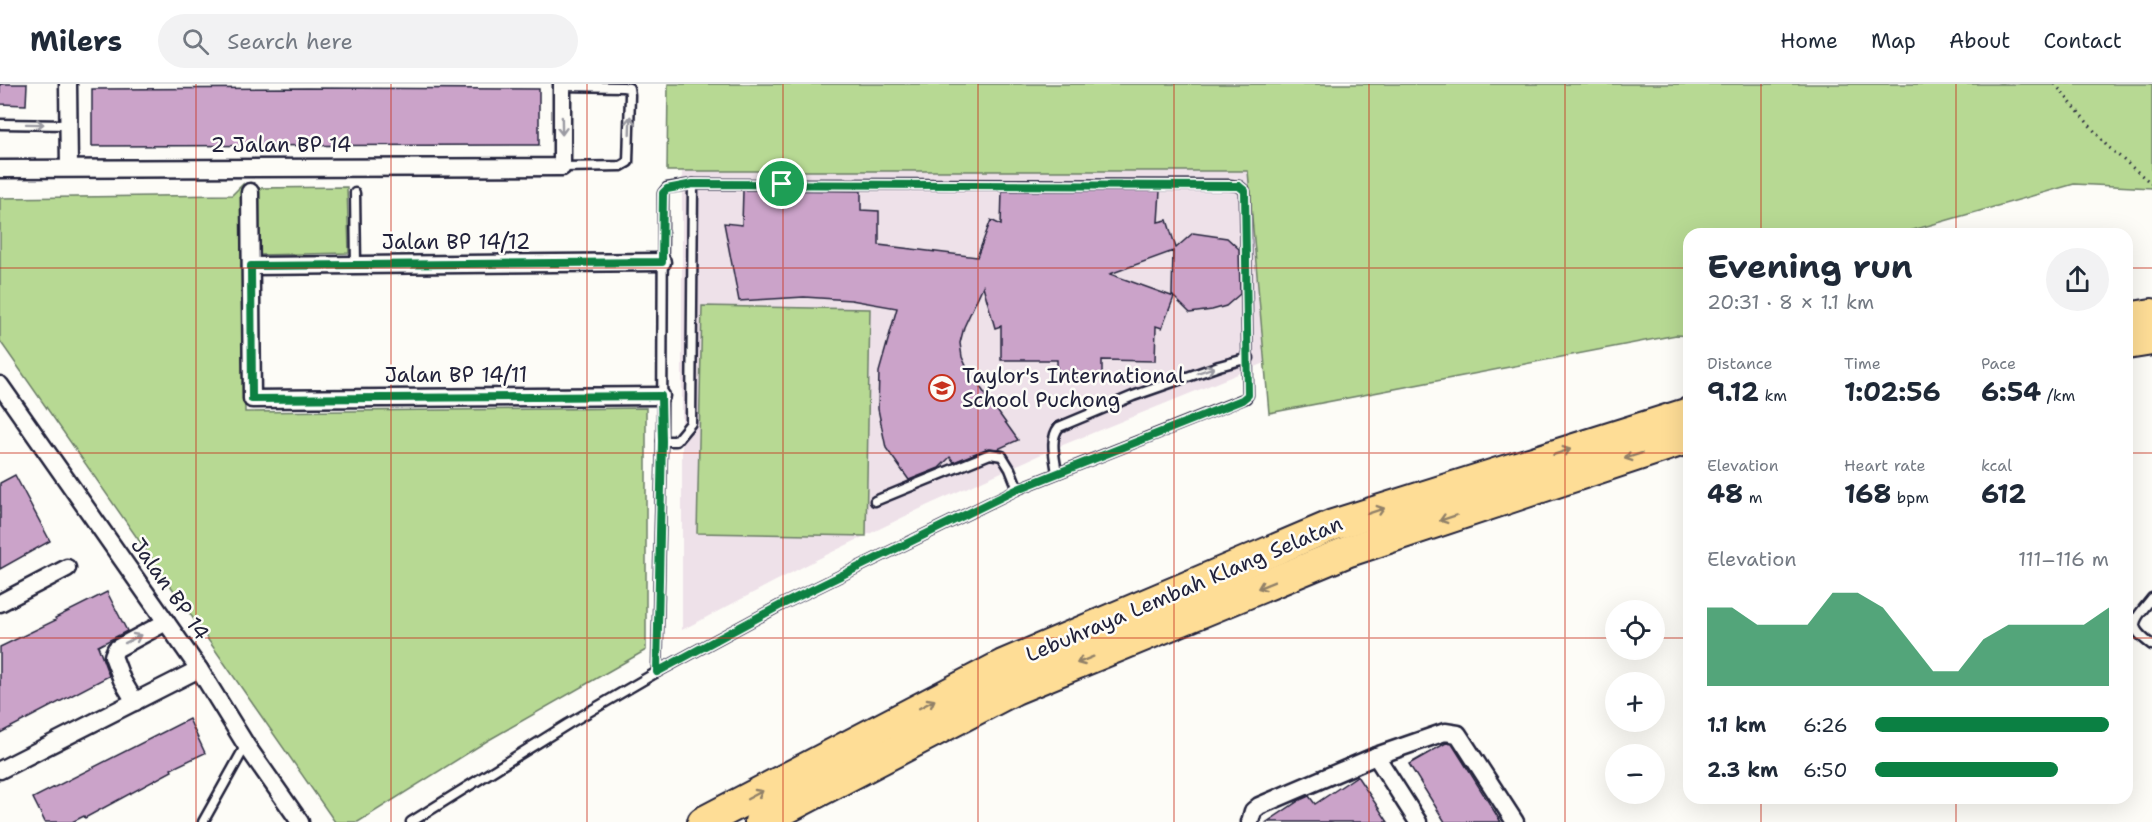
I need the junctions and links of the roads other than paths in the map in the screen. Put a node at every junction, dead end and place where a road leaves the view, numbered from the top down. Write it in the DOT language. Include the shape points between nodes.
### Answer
graph roads {
  1 [pos="68,84"];
  2 [pos="562,85"];
  3 [pos="0,124"];
  4 [pos="69,124"];
  5 [pos="562,167"];
  6 [pos="69,168"];
  7 [pos="0,169"];
  8 [pos="693,184"];
  9 [pos="250,192"];
  10 [pos="355,193"];
  11 [pos="662,262"];
  12 [pos="356,265"];
  13 [pos="251,266"];
  14 [pos="2152,314"];
  15 [pos="2133,317"];
  16 [pos="2152,340"];
  17 [pos="2133,343"];
  18 [pos="1249,358"];
  19 [pos="0,385"];
  20 [pos="661,396"];
  21 [pos="1683,415"];
  22 [pos="1683,440"];
  23 [pos="662,441"];
  24 [pos="1057,473"];
  25 [pos="1018,489"];
  26 [pos="875,501"];
  27 [pos="67,568"];
  28 [pos="2152,598"];
  29 [pos="0,603"];
  30 [pos="166,622"];
  31 [pos="2152,645"];
  32 [pos="199,669"];
  33 [pos="657,672"];
  34 [pos="135,702"];
  35 [pos="246,746"];
  36 [pos="1376,756"];
  37 [pos="0,770"];
  38 [pos="203,822"];
  39 [pos="300,822"];
  40 [pos="411,822"];
  41 [pos="703,822"];
  42 [pos="760,822"];
  43 [pos="1250,822"];
  44 [pos="1418,822"];
  45 [pos="1515,822"];
  1 -- 4 [label="street"];
  2 -- 5 [label="street, one-way"];
  5 -- 2 [label="lane, one-way" via="621,166 628,162 630,95 629,88 623,87"];
  3 -- 4 [label="lane, one-way"];
  4 -- 6 [label="street"];
  5 -- 6 [label="street, 2 Jalan BP 14"];
  6 -- 7 [label="street, 2 Jalan BP 14"];
  8 -- 11 [label="lane" via="663,193"];
  8 -- 18 [label="lane" via="1239,186 1245,191"];
  8 -- 23 [label="lane" via="691,423 676,441"];
  9 -- 13 [label="street"];
  10 -- 12 [label="lane"];
  11 -- 12 [label="street, Jalan BP 14/12"];
  11 -- 20 [label="lane"];
  12 -- 13 [label="street, Jalan BP 14/12"];
  13 -- 20 [label="street, Jalan BP 14/11" via="252,399"];
  14 -- 15 [label="highway"];
  16 -- 17 [label="highway"];
  18 -- 24 [label="lane" via="1246,398"];
  24 -- 18 [label="lane, one-way" via="1053,449 1054,433 1059,427 1133,396"];
  19 -- 30 [label="street, Jalan BP 14"];
  20 -- 23 [label="lane"];
  41 -- 21 [label="highway, Lebuhraya Lembah Klang Selatan, one-way" via="1003,664 1333,525"];
  22 -- 42 [label="highway, Lebuhraya Lembah Klang Selatan, one-way" via="1350,551 1015,689"];
  23 -- 33 [label="lane"];
  24 -- 25 [label="lane"];
  25 -- 26 [label="lane" via="1002,456 990,454"];
  25 -- 33 [label="lane" via="781,605"];
  27 -- 29 [label="street"];
  28 -- 31 [label="lane" via="2134,626"];
  30 -- 32 [label="street, Jalan BP 14"];
  34 -- 30 [label="street, one-way" via="113,656 116,649"];
  32 -- 34 [label="street"];
  32 -- 35 [label="street, Jalan BP 14"];
  33 -- 40 [label="lane"];
  34 -- 37 [label="street"];
  35 -- 38 [label="lane"];
  35 -- 39 [label="street, Jalan BP 14"];
  36 -- 43 [label="street" via="1258,806"];
  36 -- 44 [label="street"];
  36 -- 45 [label="street" via="1445,732 1458,734"];
}
